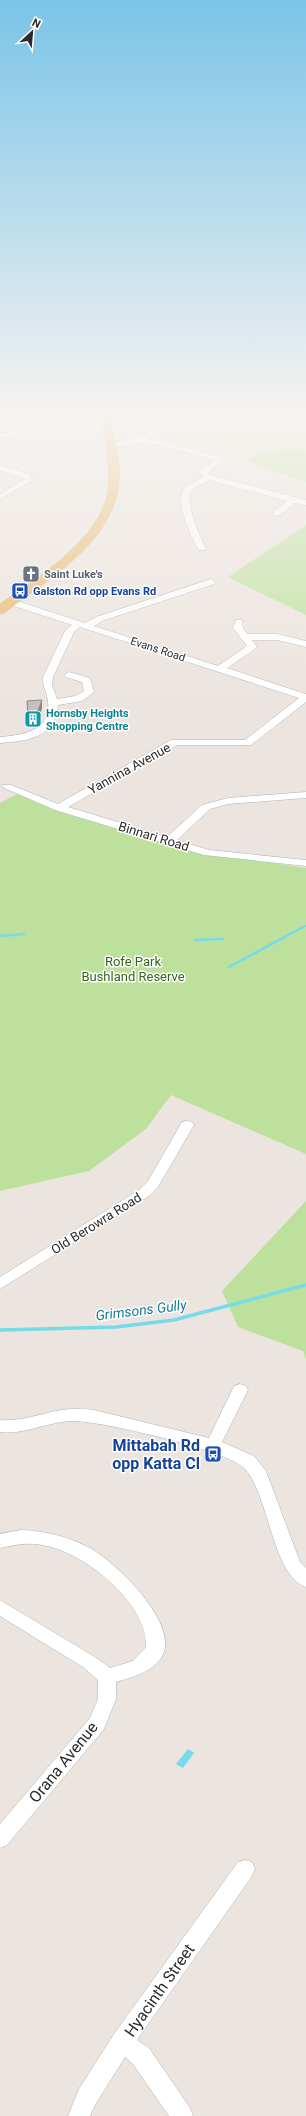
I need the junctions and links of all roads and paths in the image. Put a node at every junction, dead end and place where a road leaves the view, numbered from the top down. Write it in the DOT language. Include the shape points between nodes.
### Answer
graph roads {
  1 [pos="105,512"];
  2 [pos="188,512"];
  3 [pos="202,548"];
  4 [pos="212,582"];
  5 [pos="11,602"];
  6 [pos="0,610"];
  7 [pos="239,622"];
  8 [pos="83,624"];
  9 [pos="245,637"];
  10 [pos="306,644"];
  11 [pos="220,669"];
  12 [pos="69,675"];
  13 [pos="306,697"];
  14 [pos="54,703"];
  15 [pos="0,740"];
  16 [pos="7,787"];
  17 [pos="306,795"];
  18 [pos="59,808"];
  19 [pos="170,840"];
  20 [pos="306,862"];
  21 [pos="187,1125"];
  22 [pos="1,1283"];
  23 [pos="240,1390"];
  24 [pos="0,1426"];
  25 [pos="213,1445"];
  26 [pos="0,1541"];
  27 [pos="306,1580"];
  28 [pos="0,1607"];
  29 [pos="107,1677"];
  30 [pos="0,1839"];
  31 [pos="245,1869"];
  32 [pos="122,2042"];
  33 [pos="79,2116"];
  34 [pos="182,2116"];
  1 -- 5 [label="main road" via="95,530 80,547"];
  2 -- 3 [label="street"];
  4 -- 8 [label="street"];
  5 -- 6 [label="main road"];
  5 -- 8 [label="street, Evans Road"];
  7 -- 9 [label="street" via="238,628"];
  8 -- 11 [label="street, Evans Road"];
  8 -- 14 [label="street" via="70,631 48,677 46,685"];
  9 -- 10 [label="street" via="277,637"];
  9 -- 11 [label="street" via="251,648"];
  11 -- 13 [label="street, Evans Road"];
  12 -- 14 [label="street" via="87,680 88,692 78,699"];
  13 -- 18 [label="street, Yannina Avenue" via="247,743 175,742"];
  14 -- 15 [label="street" via="51,717 40,731 23,738"];
  16 -- 18 [label="street, Binnari Road"];
  17 -- 19 [label="street" via="228,801 206,807"];
  18 -- 19 [label="street, Binnari Road"];
  19 -- 20 [label="street, Binnari Road" via="208,853"];
  21 -- 22 [label="street, Old Berowra Road" via="153,1184 144,1193"];
  23 -- 25 [label="street"];
  24 -- 25 [label="street" via="21,1427 62,1417 94,1416"];
  25 -- 27 [label="street" via="248,1461 260,1476 291,1561"];
  26 -- 29 [label="street" via="13,1537 33,1537 78,1550 104,1565 136,1597 156,1634 154,1653 139,1667"];
  28 -- 29 [label="street" via="89,1662"];
  29 -- 30 [label="street, Orana Avenue" via="107,1699 97,1723"];
  31 -- 32 [label="street, Hyacinth Street"];
  32 -- 33 [label="street, Hyacinth Street" via="87,2097"];
  32 -- 34 [label="street" via="141,2056"];
}
